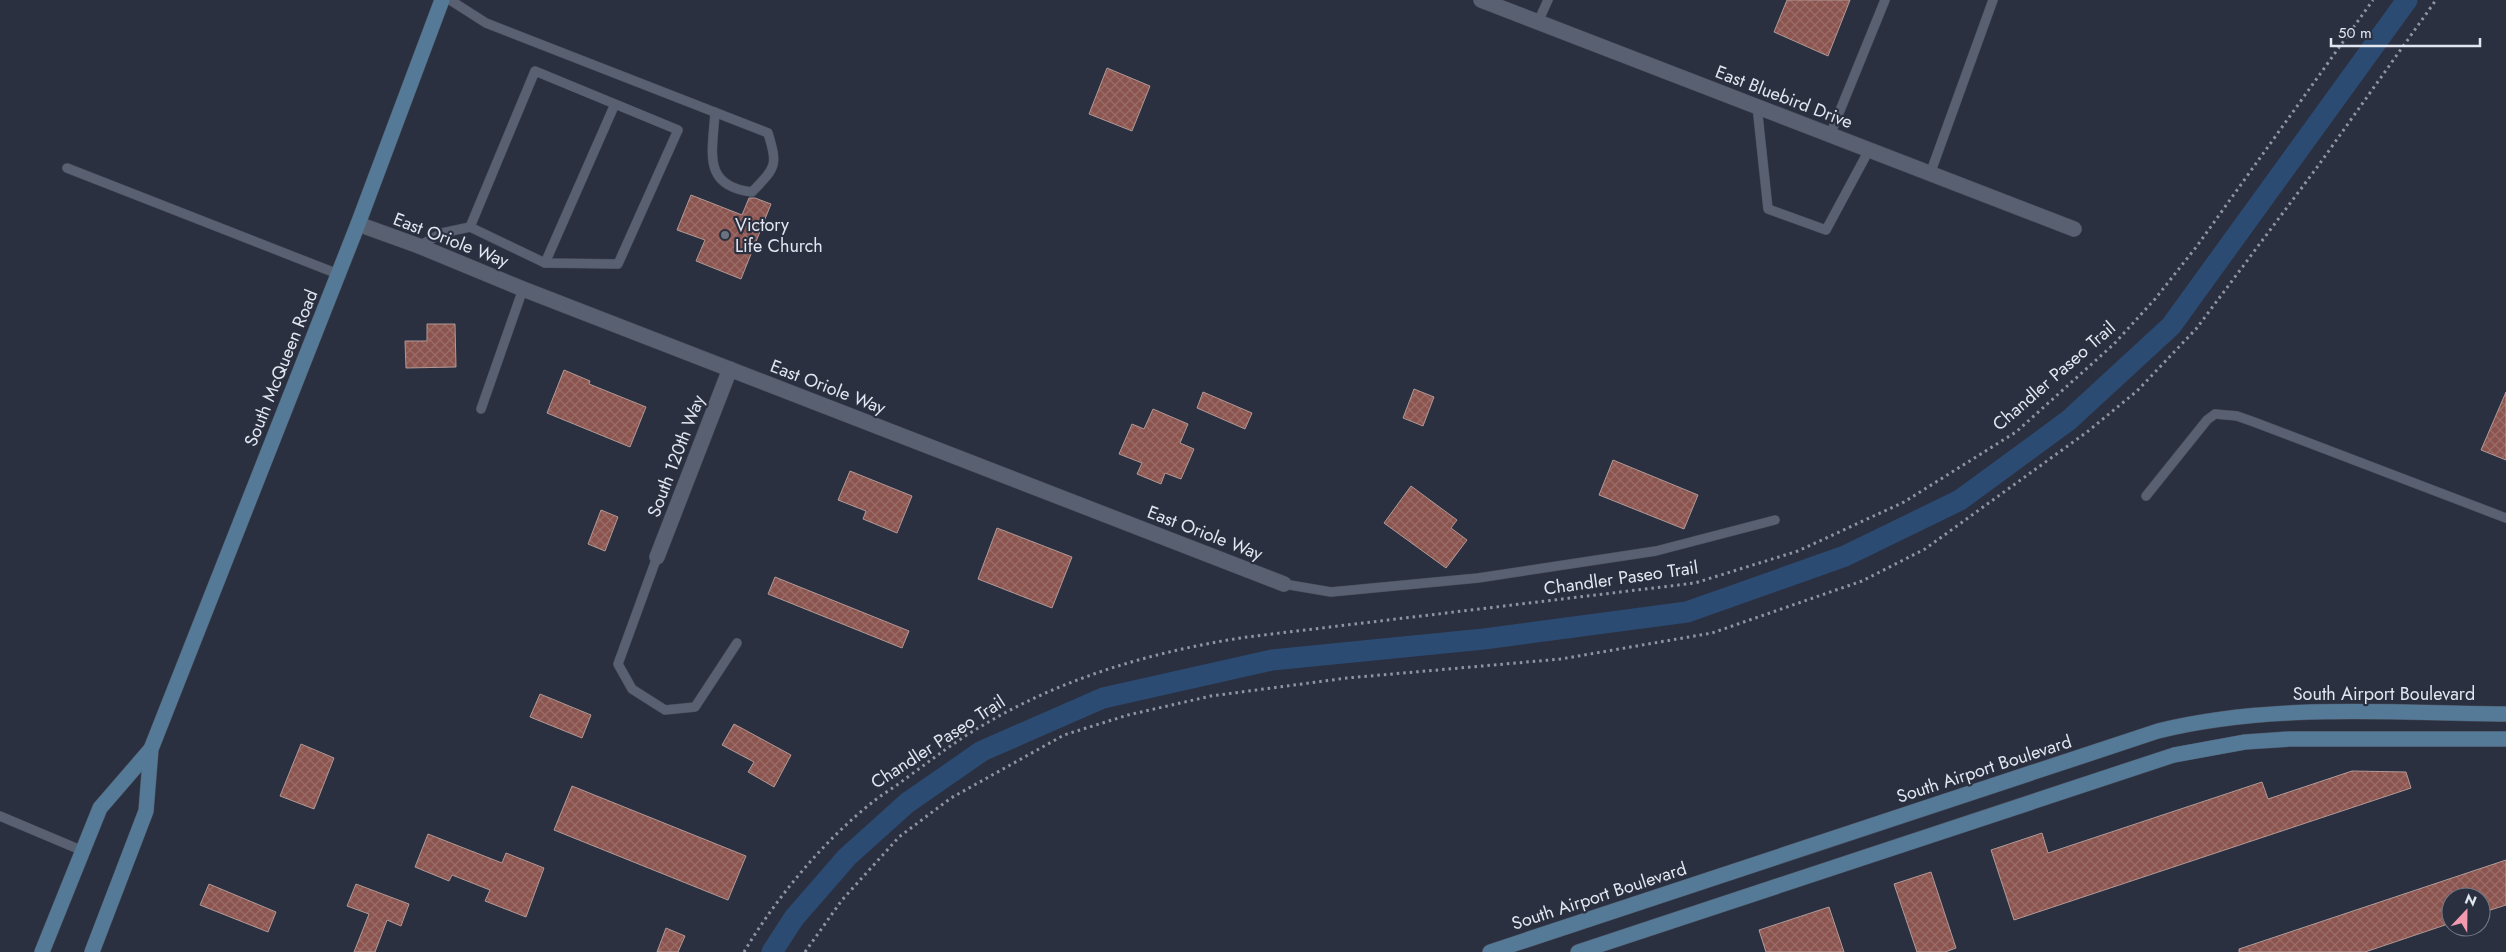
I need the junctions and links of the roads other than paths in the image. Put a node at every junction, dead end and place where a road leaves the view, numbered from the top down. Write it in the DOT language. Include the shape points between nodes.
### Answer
graph roads {
  1 [pos="442,0"];
  2 [pos="450,0"];
  3 [pos="1481,0"];
  4 [pos="1548,0"];
  5 [pos="1885,0"];
  6 [pos="1993,0"];
  7 [pos="1538,22"];
  8 [pos="615,104"];
  9 [pos="1757,106"];
  10 [pos="715,112"];
  11 [pos="1830,135"];
  12 [pos="1870,150"];
  13 [pos="67,168"];
  14 [pos="1930,174"];
  15 [pos="358,224"];
  16 [pos="470,227"];
  17 [pos="2074,229"];
  18 [pos="420,246"];
  19 [pos="546,263"];
  20 [pos="338,274"];
  21 [pos="523,289"];
  22 [pos="730,369"];
  23 [pos="481,409"];
  24 [pos="2146,496"];
  25 [pos="2506,518"];
  26 [pos="1775,520"];
  27 [pos="657,557"];
  28 [pos="1284,584"];
  29 [pos="737,643"];
  30 [pos="2506,714"];
  31 [pos="2506,739"];
  32 [pos="151,749"];
  33 [pos="1948,800"];
  34 [pos="0,816"];
  35 [pos="1956,827"];
  36 [pos="83,851"];
  37 [pos="42,952"];
  38 [pos="92,952"];
  39 [pos="1490,952"];
  40 [pos="1578,952"];
  1 -- 15 [label="street, South McQueen Road"];
  2 -- 10 [label="lane" via="486,23"];
  3 -- 7 [label="street, East Bluebird Drive"];
  4 -- 7 [label="lane"];
  5 -- 11 [label="lane"];
  6 -- 14 [label="lane"];
  7 -- 9 [label="street, East Bluebird Drive"];
  8 -- 16 [label="lane" via="535,72"];
  8 -- 19 [label="lane"];
  8 -- 19 [label="lane" via="678,130 618,264"];
  9 -- 11 [label="street, East Bluebird Drive"];
  9 -- 12 [label="lane" via="1768,209 1826,230"];
  10 -- 10 [label="lane" via="768,133 775,156 771,172 752,192 734,190 717,177 712,163"];
  11 -- 12 [label="street, East Bluebird Drive"];
  12 -- 14 [label="street, East Bluebird Drive"];
  13 -- 20 [label="lane"];
  14 -- 17 [label="street, East Bluebird Drive"];
  15 -- 18 [label="street, East Oriole Way"];
  15 -- 20 [label="street, South McQueen Road"];
  16 -- 18 [label="lane" via="442,233"];
  16 -- 19 [label="lane"];
  18 -- 21 [label="street, East Oriole Way"];
  20 -- 32 [label="street, South McQueen Road"];
  21 -- 22 [label="street, East Oriole Way"];
  21 -- 23 [label="lane"];
  22 -- 27 [label="street, South 120th Way"];
  22 -- 28 [label="street, East Oriole Way"];
  24 -- 25 [label="lane" via="2215,414 2254,422"];
  26 -- 28 [label="lane" via="1656,551 1478,578 1331,592"];
  27 -- 29 [label="lane" via="618,664 632,689 664,710 695,707"];
  30 -- 33 [label="street, South Airport Boulevard" via="2308,711 2192,723 2158,731"];
  31 -- 35 [label="street" via="2245,742 2174,756"];
  32 -- 36 [label="street, South McQueen Road" via="100,808"];
  32 -- 38 [label="street, South McQueen Road" via="146,811"];
  33 -- 35 [label="street"];
  33 -- 39 [label="street, South Airport Boulevard"];
  34 -- 36 [label="lane"];
  35 -- 40 [label="street"];
  36 -- 37 [label="street, South McQueen Road"];
}
